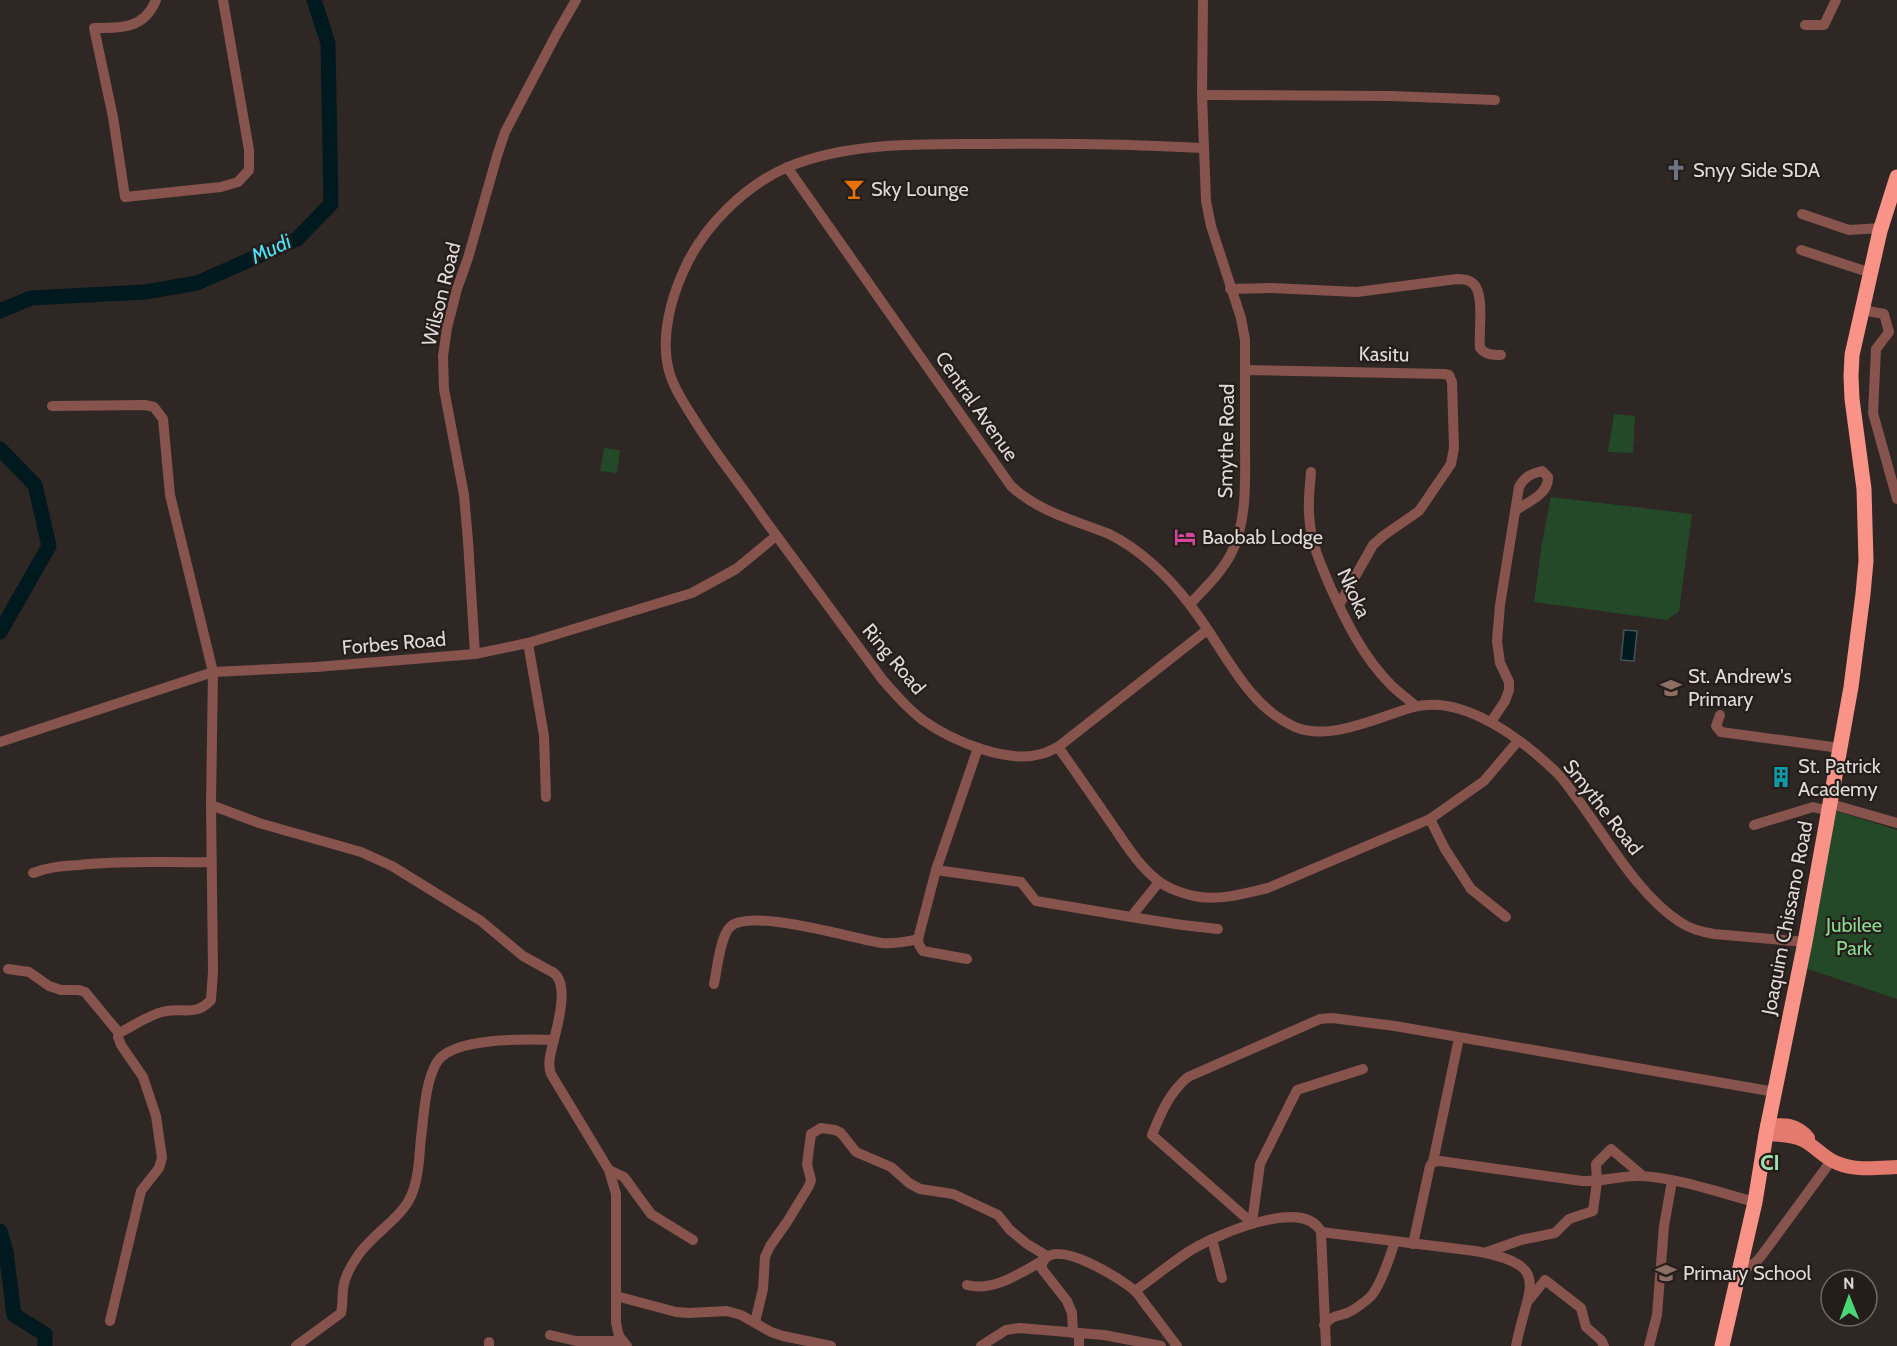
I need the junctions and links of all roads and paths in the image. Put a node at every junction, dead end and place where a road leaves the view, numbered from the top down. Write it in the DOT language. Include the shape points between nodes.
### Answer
graph roads {
  1 [pos="156,0"];
  2 [pos="223,0"];
  3 [pos="576,0"];
  4 [pos="1203,0"];
  5 [pos="1836,0"];
  6 [pos="1805,25"];
  7 [pos="1203,95"];
  8 [pos="1495,100"];
  9 [pos="1203,148"];
  10 [pos="787,167"];
  11 [pos="1897,177"];
  12 [pos="1802,214"];
  13 [pos="1881,228"];
  14 [pos="1801,250"];
  15 [pos="1871,273"];
  16 [pos="1230,289"];
  17 [pos="1863,310"];
  18 [pos="1500,355"];
  19 [pos="1245,370"];
  20 [pos="52,406"];
  21 [pos="1311,472"];
  22 [pos="1897,499"];
  23 [pos="1516,510"];
  24 [pos="776,536"];
  25 [pos="1190,604"];
  26 [pos="1339,605"];
  27 [pos="1207,630"];
  28 [pos="528,643"];
  29 [pos="475,654"];
  30 [pos="213,672"];
  31 [pos="1416,706"];
  32 [pos="1720,715"];
  33 [pos="1491,722"];
  34 [pos="1518,741"];
  35 [pos="0,742"];
  36 [pos="978,747"];
  37 [pos="1058,747"];
  38 [pos="1840,748"];
  39 [pos="546,797"];
  40 [pos="211,805"];
  41 [pos="1830,807"];
  42 [pos="1430,819"];
  43 [pos="1897,823"];
  44 [pos="1754,825"];
  45 [pos="211,862"];
  46 [pos="936,870"];
  47 [pos="33,873"];
  48 [pos="1159,882"];
  49 [pos="1506,916"];
  50 [pos="1131,917"];
  51 [pos="1218,929"];
  52 [pos="918,939"];
  53 [pos="1805,942"];
  54 [pos="967,959"];
  55 [pos="8,969"];
  56 [pos="714,984"];
  57 [pos="119,1033"];
  58 [pos="1459,1038"];
  59 [pos="554,1040"];
  60 [pos="1363,1069"];
  61 [pos="1775,1092"];
  62 [pos="1767,1130"];
  63 [pos="1826,1157"];
  64 [pos="1433,1162"];
  65 [pos="1897,1167"];
  66 [pos="609,1170"];
  67 [pos="1643,1176"];
  68 [pos="1672,1181"];
  69 [pos="1597,1182"];
  70 [pos="1755,1202"];
  71 [pos="1252,1223"];
  72 [pos="1321,1232"];
  73 [pos="1212,1239"];
  74 [pos="693,1240"];
  75 [pos="1395,1241"];
  76 [pos="1413,1244"];
  77 [pos="1484,1253"];
  78 [pos="1046,1258"];
  79 [pos="1740,1272"];
  80 [pos="1222,1278"];
  81 [pos="967,1285"];
  82 [pos="1135,1291"];
  83 [pos="616,1296"];
  84 [pos="1528,1300"];
  85 [pos="110,1321"];
  86 [pos="755,1322"];
  87 [pos="1324,1325"];
  88 [pos="1076,1333"];
  89 [pos="550,1335"];
  90 [pos="625,1343"];
  91 [pos="296,1346"];
  92 [pos="831,1346"];
  93 [pos="981,1346"];
  94 [pos="1078,1346"];
  95 [pos="1161,1346"];
  96 [pos="1177,1346"];
  97 [pos="1326,1346"];
  98 [pos="1516,1346"];
  99 [pos="1604,1346"];
  100 [pos="1649,1346"];
  101 [pos="1722,1346"];
  1 -- 2 [label="street" via="149,15 131,26 94,28 125,197 221,187 238,182 249,171 249,150"];
  3 -- 29 [label="street, Wilson Road" via="506,132 457,289 442,356 444,389 464,495"];
  4 -- 7 [label="street, Smythe Road"];
  5 -- 6 [label="street" via="1824,25"];
  7 -- 8 [label="street"];
  7 -- 9 [label="street, Smythe Road"];
  9 -- 10 [label="street, Ring Road" via="1032,143 868,148 811,158"];
  9 -- 16 [label="street, Smythe Road" via="1206,201"];
  10 -- 24 [label="street, Ring Road" via="760,181 717,219 689,257 676,287 665,349 676,390 710,445"];
  10 -- 25 [label="street, Central Avenue" via="1011,486 1041,508 1134,548"];
  11 -- 13 [label="highway, Joaquim Chissano Road"];
  12 -- 13 [label="street" via="1849,230"];
  13 -- 15 [label="highway, Joaquim Chissano Road"];
  14 -- 15 [label="street"];
  15 -- 17 [label="highway, Joaquim Chissano Road"];
  16 -- 18 [label="street" via="1357,292 1470,280 1478,289 1480,348 1490,355"];
  16 -- 19 [label="street, Smythe Road" via="1241,318"];
  17 -- 22 [label="street" via="1884,314 1889,332 1876,349 1873,413"];
  17 -- 38 [label="highway, Joaquim Chissano Road" via="1851,376 1864,489 1866,561"];
  19 -- 25 [label="street, Smythe Road" via="1243,511 1237,538 1223,567"];
  19 -- 26 [label="street, Kasitu" via="1444,374 1452,382 1451,464 1425,504 1373,545"];
  20 -- 30 [label="street" via="145,405 154,407 163,419 170,495"];
  21 -- 26 [label="street, Nkoka" via="1308,508 1312,537"];
  23 -- 33 [label="street" via="1497,641 1509,690"];
  24 -- 28 [label="street, Forbes Road" via="736,569 692,593"];
  24 -- 36 [label="street, Ring Road" via="900,700 924,721"];
  25 -- 27 [label="street, Smythe Road"];
  26 -- 31 [label="street, Nkoka" via="1374,666"];
  27 -- 31 [label="street, Smythe Road" via="1250,691 1274,715 1295,727 1350,727"];
  27 -- 37 [label="street, Ring Road"];
  28 -- 29 [label="street, Forbes Road"];
  28 -- 39 [label="street" via="544,736"];
  29 -- 30 [label="street, Forbes Road"];
  30 -- 35 [label="street, Forbes Road"];
  30 -- 40 [label="street"];
  31 -- 33 [label="street, Smythe Road" via="1454,706"];
  32 -- 38 [label="street" via="1716,726 1721,732"];
  33 -- 34 [label="street, Smythe Road"];
  34 -- 42 [label="street" via="1484,781"];
  34 -- 53 [label="street, Smythe Road" via="1558,774 1644,890 1682,923 1714,934"];
  36 -- 37 [label="street, Ring Road" via="1027,756"];
  36 -- 46 [label="street"];
  37 -- 48 [label="street" via="1134,856"];
  38 -- 41 [label="highway, Joaquim Chissano Road"];
  40 -- 45 [label="street"];
  40 -- 59 [label="street" via="361,852 392,866 481,921 513,949 559,977 560,1013"];
  41 -- 43 [label="street"];
  41 -- 44 [label="street" via="1813,807"];
  41 -- 53 [label="highway, Joaquim Chissano Road"];
  42 -- 48 [label="street" via="1277,884 1241,894 1197,897"];
  42 -- 49 [label="street" via="1471,889"];
  45 -- 47 [label="street" via="107,862 45,868"];
  45 -- 57 [label="street" via="211,1000 203,1008 188,1012 163,1011"];
  46 -- 50 [label="street" via="1021,882 1036,901"];
  46 -- 52 [label="street"];
  48 -- 50 [label="street"];
  50 -- 51 [label="street"];
  52 -- 54 [label="street" via="923,951"];
  52 -- 56 [label="street" via="882,943 786,923 739,922 724,937"];
  53 -- 61 [label="highway, Joaquim Chissano Road"];
  55 -- 57 [label="street" via="29,972 55,988 85,992"];
  57 -- 85 [label="street" via="121,1045 143,1077 156,1116 162,1158 141,1191"];
  58 -- 61 [label="street"];
  58 -- 64 [label="street"];
  58 -- 71 [label="street" via="1320,1019 1180,1083 1166,1101 1152,1135"];
  59 -- 66 [label="street" via="551,1074"];
  59 -- 91 [label="street" via="502,1040 462,1047 441,1056 426,1097 417,1180 410,1198 357,1257 344,1282 341,1313"];
  60 -- 71 [label="street" via="1297,1090 1260,1164"];
  61 -- 62 [label="highway, Joaquim Chissano Road"];
  62 -- 63 [label="main road" via="1782,1124 1793,1126 1804,1132"];
  62 -- 70 [label="highway, Joaquim Chissano Road"];
  63 -- 65 [label="main road" via="1852,1167"];
  63 -- 79 [label="street" via="1762,1256"];
  64 -- 69 [label="street"];
  64 -- 76 [label="street"];
  66 -- 74 [label="street" via="624,1178 651,1214"];
  66 -- 83 [label="street" via="616,1194"];
  67 -- 68 [label="street"];
  67 -- 69 [label="street"];
  67 -- 69 [label="street" via="1611,1149 1596,1164"];
  68 -- 70 [label="street"];
  68 -- 100 [label="street" via="1657,1315"];
  69 -- 77 [label="street" via="1593,1211 1569,1219 1555,1233"];
  70 -- 79 [label="highway, Joaquim Chissano Road"];
  71 -- 72 [label="street" via="1302,1218"];
  71 -- 73 [label="street"];
  72 -- 75 [label="street"];
  72 -- 87 [label="street"];
  73 -- 80 [label="street"];
  73 -- 82 [label="street"];
  75 -- 76 [label="street"];
  75 -- 87 [label="street" via="1372,1295 1346,1314 1331,1317"];
  76 -- 77 [label="street"];
  77 -- 84 [label="street" via="1525,1269 1530,1280"];
  78 -- 81 [label="street" via="997,1285"];
  78 -- 82 [label="street" via="1063,1254 1088,1262"];
  78 -- 86 [label="street" via="1010,1230 998,1215 953,1194 920,1189 891,1167 856,1152 841,1133 820,1128 811,1134 809,1186 765,1257"];
  78 -- 88 [label="street" via="1042,1269 1072,1313"];
  79 -- 101 [label="highway, Joaquim Chissano Road"];
  82 -- 96 [label="street"];
  83 -- 86 [label="street" via="676,1312 727,1311"];
  83 -- 90 [label="street" via="616,1323"];
  84 -- 98 [label="street"];
  84 -- 99 [label="street" via="1545,1280 1581,1308 1586,1328"];
  86 -- 92 [label="street" via="783,1336"];
  87 -- 97 [label="street"];
  88 -- 93 [label="street" via="1019,1328 1006,1330"];
  88 -- 94 [label="street"];
  88 -- 95 [label="street"];
  89 -- 90 [label="street" via="576,1341"];
}
